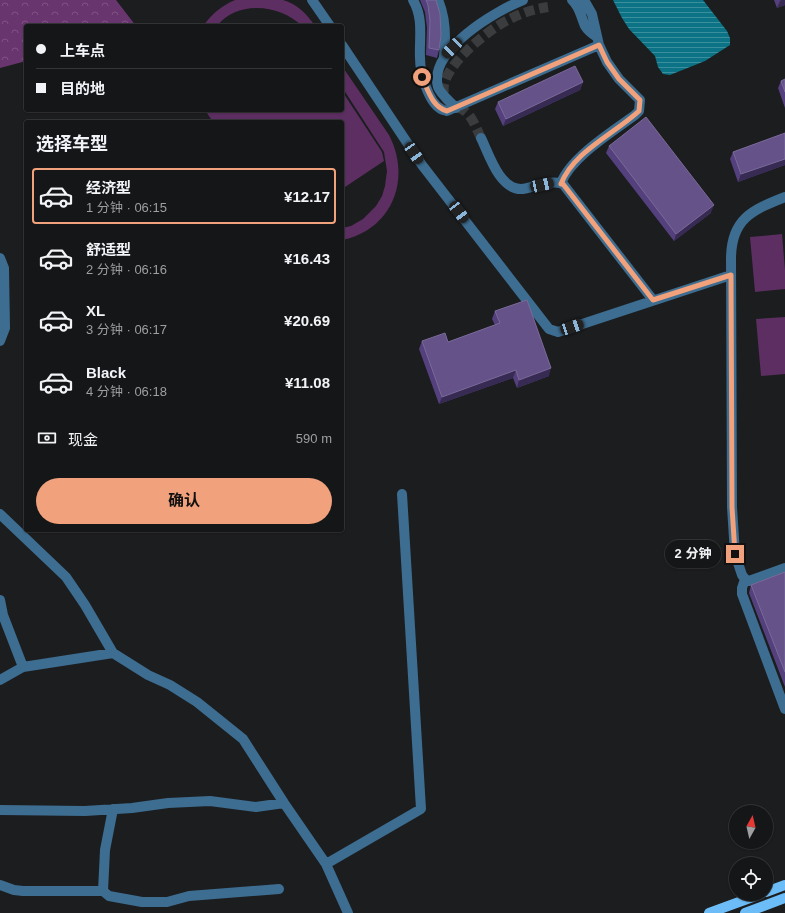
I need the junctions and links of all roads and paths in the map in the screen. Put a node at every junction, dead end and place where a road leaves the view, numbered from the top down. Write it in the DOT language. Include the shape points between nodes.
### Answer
graph roads {
  1 [pos="312,0"];
  2 [pos="413,0"];
  3 [pos="438,0"];
  4 [pos="523,0"];
  5 [pos="572,0"];
  6 [pos="584,0"];
  7 [pos="329,24"];
  8 [pos="598,41"];
  9 [pos="344,48"];
  10 [pos="444,57"];
  11 [pos="456,108"];
  12 [pos="481,138"];
  13 [pos="561,184"];
  14 [pos="785,197"];
  15 [pos="0,258"];
  16 [pos="731,275"];
  17 [pos="653,300"];
  18 [pos="0,341"];
  19 [pos="402,494"];
  20 [pos="0,514"];
  21 [pos="785,568"];
  22 [pos="745,579"];
  23 [pos="0,600"];
  24 [pos="113,653"];
  25 [pos="23,667"];
  26 [pos="0,680"];
  27 [pos="785,709"];
  28 [pos="284,803"];
  29 [pos="113,809"];
  30 [pos="0,810"];
  31 [pos="326,864"];
  32 [pos="0,885"];
  33 [pos="785,885"];
  34 [pos="279,889"];
  35 [pos="773,889"];
  36 [pos="103,892"];
  37 [pos="785,898"];
  38 [pos="742,901"];
  39 [pos="348,913"];
  40 [pos="709,913"];
  41 [pos="745,913"];
  1 -- 7 [label="street"];
  2 -- 11 [label="street" via="420,16 422,77 433,101 440,109 447,111"];
  3 -- 10 [label="street" via="446,38"];
  4 -- 10 [label="street" via="505,7 482,22"];
  5 -- 8 [label="street" via="585,25"];
  6 -- 8 [label="street" via="592,14"];
  8 -- 11 [label="street"];
  8 -- 13 [label="street" via="607,62 619,79 640,100 639,111 579,157 565,174"];
  9 -- 17 [label="street" via="422,165 549,329 558,332"];
  10 -- 11 [label="street" via="439,66 438,86"];
  12 -- 13 [label="street" via="499,177 505,183 521,189 552,182"];
  13 -- 17 [label="street"];
  14 -- 16 [label="street" via="758,208 742,222 732,245"];
  15 -- 18 [label="street" via="4,268 5,328"];
  16 -- 17 [label="street"];
  16 -- 22 [label="street" via="732,507 735,554"];
  19 -- 31 [label="street" via="421,809"];
  20 -- 24 [label="street" via="66,577 86,605"];
  21 -- 22 [label="street" via="755,580"];
  22 -- 27 [label="street" via="742,594"];
  23 -- 25 [label="street" via="3,615"];
  24 -- 25 [label="street"];
  24 -- 28 [label="street" via="198,702 243,739"];
  25 -- 26 [label="street"];
  28 -- 29 [label="street" via="256,807 210,801"];
  28 -- 31 [label="street"];
  29 -- 30 [label="street"];
  29 -- 36 [label="street" via="105,850"];
  31 -- 39 [label="street"];
  32 -- 36 [label="street" via="23,891"];
  33 -- 35 [label="main road"];
  34 -- 36 [label="street" via="189,896 167,902 130,901"];
  37 -- 41 [label="main road"];
  38 -- 40 [label="main road"];
}
